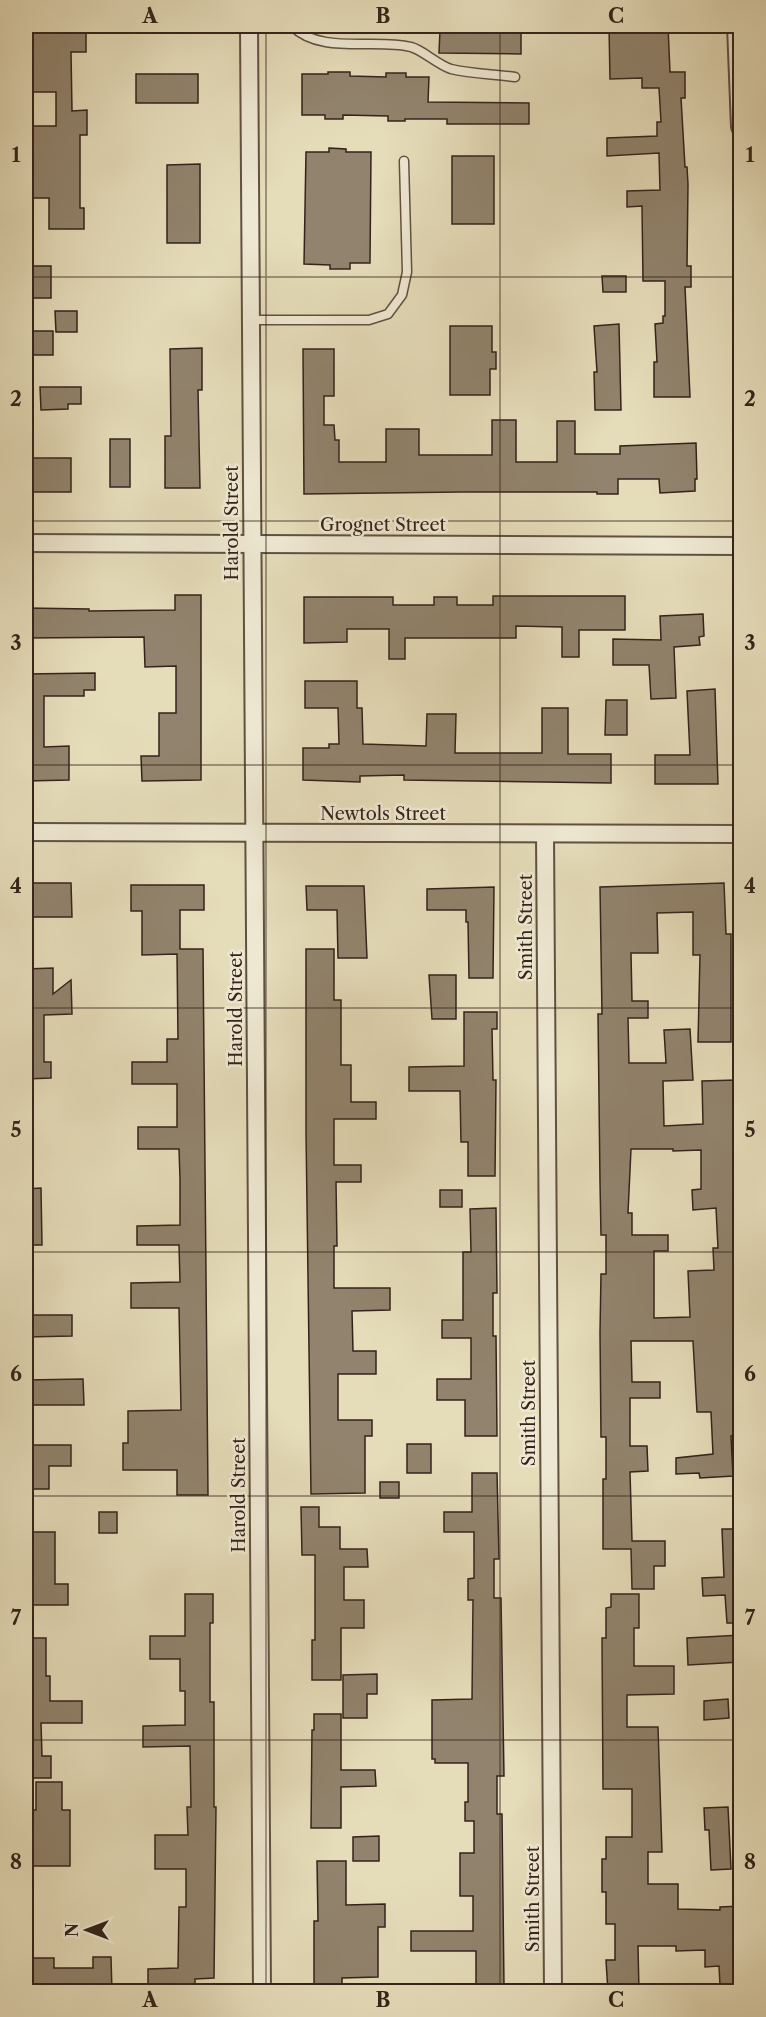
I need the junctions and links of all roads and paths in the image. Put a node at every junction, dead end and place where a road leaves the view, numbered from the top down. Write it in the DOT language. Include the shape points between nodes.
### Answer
graph roads {
  1 [pos="249,26"];
  2 [pos="292,26"];
  3 [pos="736,26"];
  4 [pos="515,77"];
  5 [pos="741,127"];
  6 [pos="404,161"];
  7 [pos="251,320"];
  8 [pos="26,543"];
  9 [pos="252,544"];
  10 [pos="741,546"];
  11 [pos="26,832"];
  12 [pos="254,833"];
  13 [pos="545,834"];
  14 [pos="741,834"];
  15 [pos="261,1992"];
  16 [pos="553,1992"];
  1 -- 7 [label="street, Harold Street"];
  2 -- 4 [label="lane" via="300,34 321,41 412,47 451,69"];
  3 -- 5 [label="street"];
  6 -- 7 [label="lane" via="407,272 402,295 388,314 369,320"];
  7 -- 9 [label="street, Harold Street"];
  8 -- 9 [label="street, Grognet Street"];
  9 -- 10 [label="street, Grognet Street"];
  9 -- 12 [label="street, Harold Street"];
  11 -- 12 [label="street, Newtols Street"];
  12 -- 13 [label="street, Newtols Street"];
  12 -- 15 [label="street, Harold Street"];
  13 -- 14 [label="street, Newtols Street"];
  13 -- 16 [label="street, Smith Street"];
}
